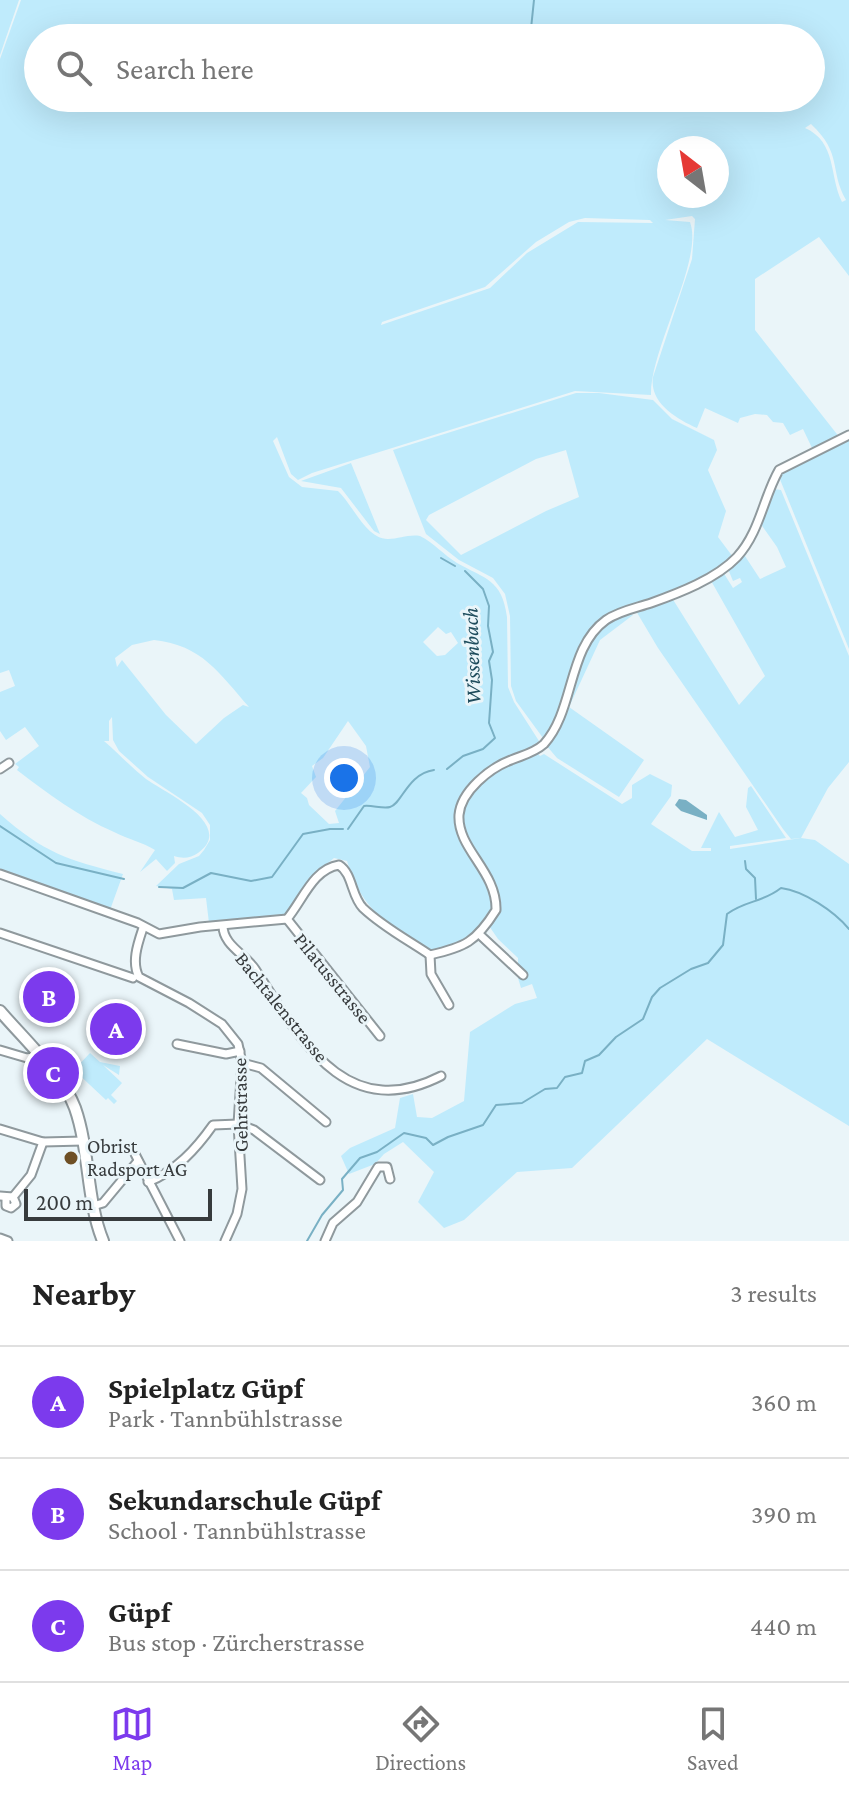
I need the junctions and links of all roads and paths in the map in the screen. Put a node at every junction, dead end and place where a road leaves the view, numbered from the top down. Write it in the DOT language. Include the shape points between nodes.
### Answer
graph roads {
  1 [pos="849,435"];
  2 [pos="9,763"];
  3 [pos="0,769"];
  4 [pos="0,874"];
  5 [pos="287,919"];
  6 [pos="223,926"];
  7 [pos="143,928"];
  8 [pos="0,933"];
  9 [pos="479,934"];
  10 [pos="430,955"];
  11 [pos="523,975"];
  12 [pos="133,978"];
  13 [pos="449,1005"];
  14 [pos="0,1011"];
  15 [pos="380,1036"];
  16 [pos="177,1044"];
  17 [pos="0,1050"];
  18 [pos="240,1051"];
  19 [pos="39,1056"];
  20 [pos="242,1063"];
  21 [pos="441,1076"];
  22 [pos="326,1122"];
  23 [pos="238,1124"];
  24 [pos="0,1129"];
  25 [pos="83,1141"];
  26 [pos="43,1142"];
  27 [pos="390,1179"];
  28 [pos="320,1180"];
  29 [pos="148,1182"];
  30 [pos="7,1197"];
  31 [pos="93,1206"];
  32 [pos="0,1238"];
  33 [pos="8,1241"];
  34 [pos="103,1241"];
  35 [pos="180,1241"];
  36 [pos="225,1241"];
  37 [pos="325,1241"];
  1 -- 9 [label="street" via="779,470 751,536 724,568 670,596 617,614 595,630 544,743 497,767 468,793 459,815 461,829 496,895 496,910"];
  2 -- 3 [label="street"];
  4 -- 7 [label="street"];
  5 -- 6 [label="street"];
  5 -- 10 [label="street" via="319,873 339,865 362,907"];
  5 -- 15 [label="street, Pilatusstrasse"];
  6 -- 7 [label="street" via="159,934"];
  6 -- 21 [label="street, Bachtalenstrasse" via="230,943 252,964 304,1041 354,1084 409,1090"];
  7 -- 18 [label="street, Gehrstrasse" via="136,957 139,977 222,1024"];
  8 -- 12 [label="street"];
  9 -- 10 [label="street" via="460,948"];
  9 -- 11 [label="street"];
  10 -- 13 [label="street" via="431,974"];
  14 -- 19 [label="main road"];
  16 -- 18 [label="street" via="226,1054"];
  17 -- 19 [label="street"];
  18 -- 20 [label="street, Gehrstrasse"];
  19 -- 25 [label="main road" via="71,1100"];
  20 -- 22 [label="street" via="261,1068"];
  20 -- 23 [label="street, Gehrstrasse"];
  23 -- 28 [label="street" via="254,1130"];
  23 -- 29 [label="street" via="213,1125 170,1171"];
  23 -- 36 [label="street, Gehrstrasse" via="240,1203"];
  24 -- 26 [label="street"];
  25 -- 26 [label="street"];
  25 -- 31 [label="main road"];
  26 -- 30 [label="street" via="28,1181"];
  27 -- 37 [label="street" via="387,1167 378,1167"];
  29 -- 31 [label="street" via="135,1158 103,1203"];
  29 -- 35 [label="street"];
  31 -- 34 [label="main road"];
  32 -- 33 [label="street"];
}
